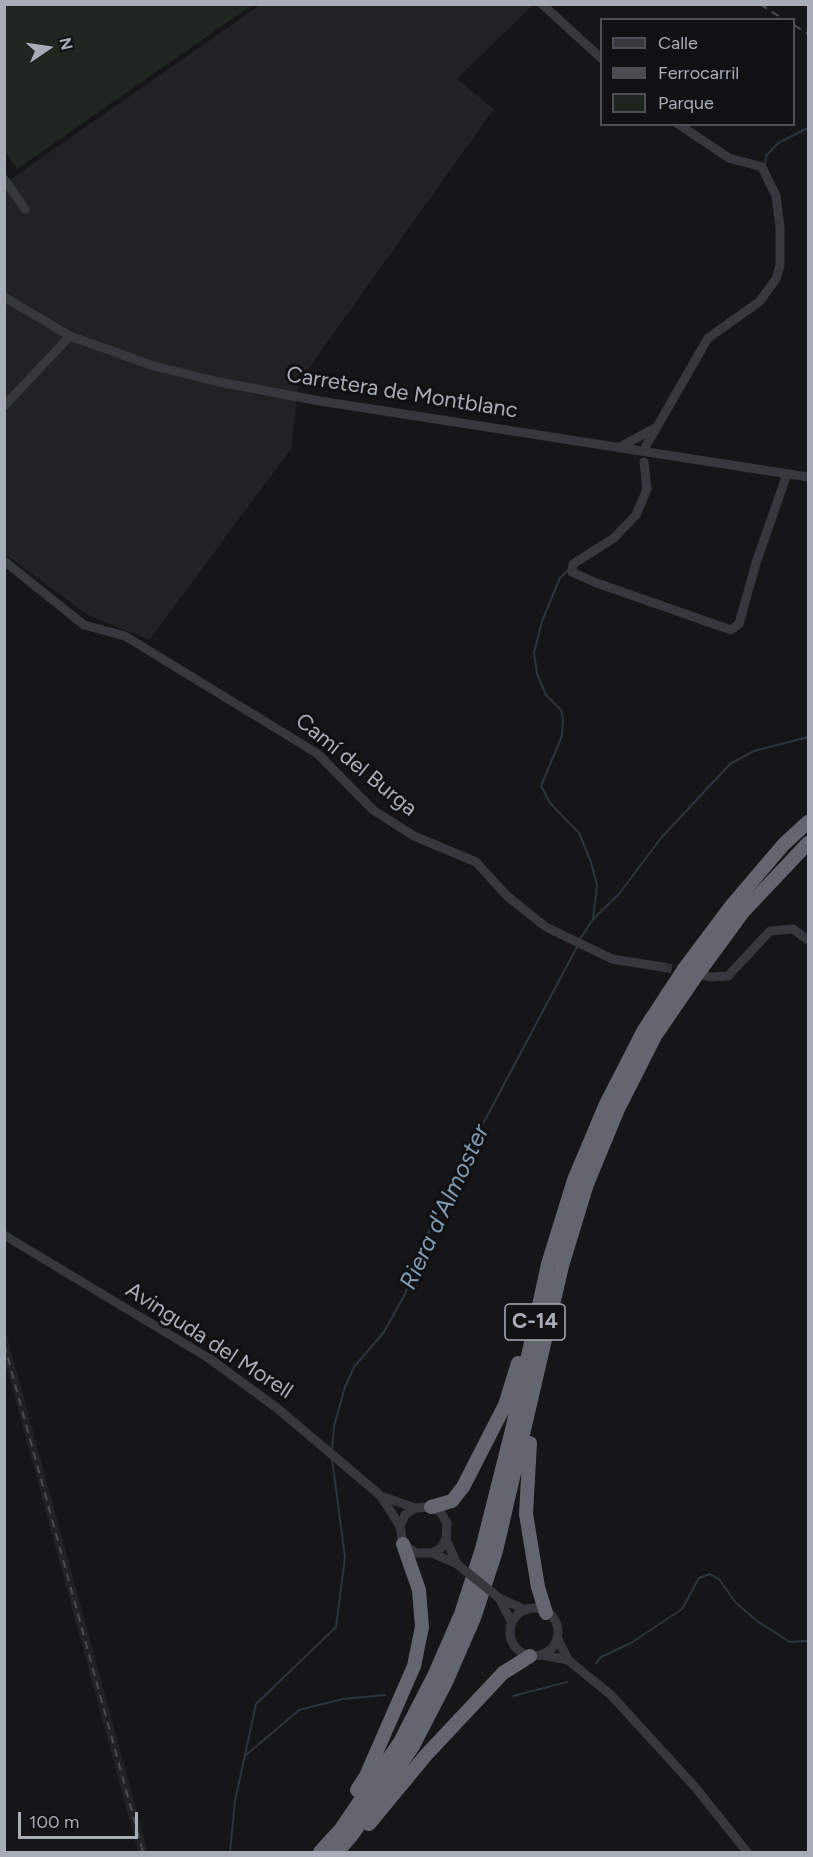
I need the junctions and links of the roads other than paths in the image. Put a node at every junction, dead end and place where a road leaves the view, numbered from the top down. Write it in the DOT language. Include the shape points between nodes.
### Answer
graph roads {
  1 [pos="542,4"];
  2 [pos="600,57"];
  3 [pos="681,126"];
  4 [pos="4,179"];
  5 [pos="25,209"];
  6 [pos="4,297"];
  7 [pos="70,336"];
  8 [pos="4,406"];
  9 [pos="659,425"];
  10 [pos="646,446"];
  11 [pos="618,448"];
  12 [pos="644,462"];
  13 [pos="787,474"];
  14 [pos="808,477"];
  15 [pos="4,561"];
  16 [pos="808,817"];
  17 [pos="808,822"];
  18 [pos="784,844"];
  19 [pos="808,844"];
  20 [pos="808,940"];
  21 [pos="663,967"];
  22 [pos="711,977"];
  23 [pos="580,1182"];
  24 [pos="4,1235"];
  25 [pos="381,1496"];
  26 [pos="431,1507"];
  27 [pos="415,1508"];
  28 [pos="400,1526"];
  29 [pos="447,1539"];
  30 [pos="404,1544"];
  31 [pos="432,1553"];
  32 [pos="457,1564"];
  33 [pos="499,1598"];
  34 [pos="526,1610"];
  35 [pos="546,1612"];
  36 [pos="512,1623"];
  37 [pos="557,1637"];
  38 [pos="536,1655"];
  39 [pos="568,1660"];
  40 [pos="310,1852"];
  41 [pos="321,1852"];
  42 [pos="337,1852"];
  43 [pos="344,1852"];
  44 [pos="747,1852"];
  1 -- 2 [label="street"];
  3 -- 9 [label="street" via="729,158 762,167 776,196 780,265 776,279 759,302 708,338"];
  4 -- 5 [label="street"];
  6 -- 7 [label="street, Carretera de Montblanc"];
  7 -- 8 [label="street"];
  7 -- 11 [label="street, Carretera de Montblanc" via="154,366 219,382"];
  9 -- 10 [label="street"];
  9 -- 11 [label="street"];
  11 -- 13 [label="street, Carretera de Montblanc"];
  12 -- 13 [label="street" via="647,489 636,515 614,537 573,564 572,572 731,630 740,624"];
  13 -- 14 [label="street, Carretera de Montblanc"];
  15 -- 21 [label="street, Camí del Burga" via="84,625 125,636 293,737 318,754 373,810 414,836 476,862 507,896 546,927 612,959"];
  16 -- 18 [label="highway"];
  17 -- 18 [label="highway, C-14"];
  18 -- 23 [label="highway, C-14" via="705,941 644,1030 606,1104"];
  19 -- 23 [label="highway, C-14" via="743,912 655,1036"];
  20 -- 22 [label="street" via="793,929 770,931 728,976"];
  23 -- 26 [label="highway" via="542,1263 505,1405 464,1487 452,1501"];
  23 -- 35 [label="highway" via="528,1455 526,1514"];
  23 -- 41 [label="highway, C-14" via="548,1264 512,1430 461,1614 400,1742"];
  23 -- 42 [label="highway, C-14" via="496,1551 474,1618 413,1746"];
  24 -- 25 [label="street, Avinguda del Morell" via="210,1359 277,1408"];
  25 -- 27 [label="street, Avinguda del Morell"];
  25 -- 28 [label="street, Avinguda del Morell"];
  26 -- 27 [label="street"];
  26 -- 29 [label="street" via="447,1523"];
  27 -- 28 [label="street" via="405,1515"];
  28 -- 30 [label="street"];
  29 -- 31 [label="street"];
  29 -- 32 [label="street"];
  30 -- 31 [label="street" via="416,1553"];
  30 -- 40 [label="highway" via="419,1590 422,1627 414,1666 366,1776 336,1823"];
  31 -- 32 [label="street"];
  32 -- 33 [label="street, bridge"];
  33 -- 34 [label="street"];
  33 -- 36 [label="street"];
  34 -- 35 [label="street"];
  34 -- 36 [label="street"];
  35 -- 37 [label="street" via="555,1623"];
  36 -- 38 [label="street" via="513,1644 523,1654"];
  37 -- 38 [label="street" via="552,1648"];
  37 -- 39 [label="street"];
  38 -- 39 [label="street"];
  38 -- 43 [label="highway" via="503,1673"];
  39 -- 44 [label="street" via="611,1695 695,1787"];
}
